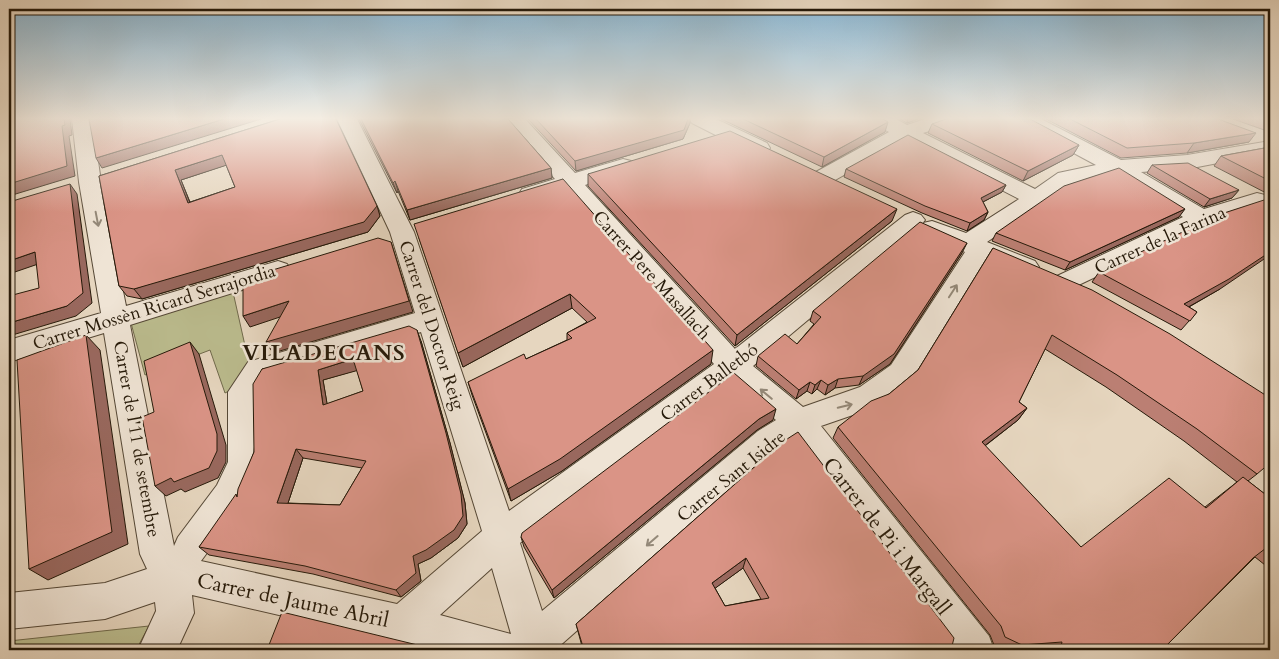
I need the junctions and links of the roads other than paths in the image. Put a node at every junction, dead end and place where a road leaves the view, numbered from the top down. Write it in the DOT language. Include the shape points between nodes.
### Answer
graph roads {
  1 [pos="86,150"];
  2 [pos="361,150"];
  3 [pos="541,150"];
  4 [pos="763,150"];
  5 [pos="866,150"];
  6 [pos="939,150"];
  7 [pos="1084,150"];
  8 [pos="1255,150"];
  9 [pos="780,158"];
  10 [pos="645,160"];
  11 [pos="1187,162"];
  12 [pos="1117,167"];
  13 [pos="569,182"];
  14 [pos="848,190"];
  15 [pos="1035,198"];
  16 [pos="504,201"];
  17 [pos="1263,204"];
  18 [pos="888,209"];
  19 [pos="1201,218"];
  20 [pos="913,220"];
  21 [pos="973,246"];
  22 [pos="297,264"];
  23 [pos="1066,282"];
  24 [pos="1097,298"];
  25 [pos="115,319"];
  26 [pos="430,319"];
  27 [pos="9,351"];
  28 [pos="733,366"];
  29 [pos="799,422"];
  30 [pos="501,537"];
  31 [pos="190,549"];
  32 [pos="170,579"];
  33 [pos="9,610"];
  34 [pos="402,624"];
  35 [pos="524,648"];
  36 [pos="157,650"];
  37 [pos="975,650"];
  1 -- 25 [label="street, Carrer de l'11 de setembre, one-way"];
  2 -- 26 [label="street, Carrer del Doctor Reig" via="402,232"];
  3 -- 13 [label="street, Carrer Pere Masallach"];
  4 -- 9 [label="street"];
  5 -- 14 [label="street" via="814,174"];
  6 -- 15 [label="street"];
  7 -- 12 [label="street"];
  8 -- 11 [label="street"];
  10 -- 13 [label="street"];
  11 -- 12 [label="street"];
  11 -- 17 [label="street"];
  12 -- 15 [label="street" via="1066,178"];
  12 -- 19 [label="street"];
  13 -- 16 [label="street"];
  13 -- 28 [label="street, Carrer Pere Masallach"];
  15 -- 21 [label="street"];
  17 -- 19 [label="street, Carrer de la Farina"];
  18 -- 20 [label="street"];
  19 -- 23 [label="street, Carrer de la Farina"];
  20 -- 21 [label="street"];
  20 -- 28 [label="street, Carrer Balletbó"];
  21 -- 23 [label="street"];
  29 -- 21 [label="street, Carrer Sant Isidre, one-way" via="871,396 901,373"];
  22 -- 25 [label="street, Carrer Mossèn Ricard Serrajordia"];
  23 -- 24 [label="street"];
  25 -- 27 [label="street, Carrer Mossèn Ricard Serrajordia"];
  25 -- 32 [label="street, Carrer de l'11 de setembre" via="158,554"];
  26 -- 30 [label="street, Carrer del Doctor Reig"];
  26 -- 31 [label="street" via="258,370 243,392 244,462 229,496"];
  29 -- 28 [label="street, Carrer Pere Masallach, one-way"];
  28 -- 30 [label="street, Carrer Balletbó"];
  29 -- 35 [label="street, Carrer Sant Isidre, one-way" via="769,441"];
  29 -- 37 [label="street, Carrer de Pi i Margall"];
  30 -- 34 [label="street, Carrer Balletbó"];
  30 -- 35 [label="street, Carrer del Doctor Reig"];
  32 -- 33 [label="street, Carrer de Jaume Abril" via="104,601"];
  32 -- 34 [label="street, Carrer de Jaume Abril" via="192,577"];
  32 -- 36 [label="street, Carrer de l'11 de setembre" via="175,613"];
  34 -- 35 [label="street, Carrer de Jaume Abril"];
}
